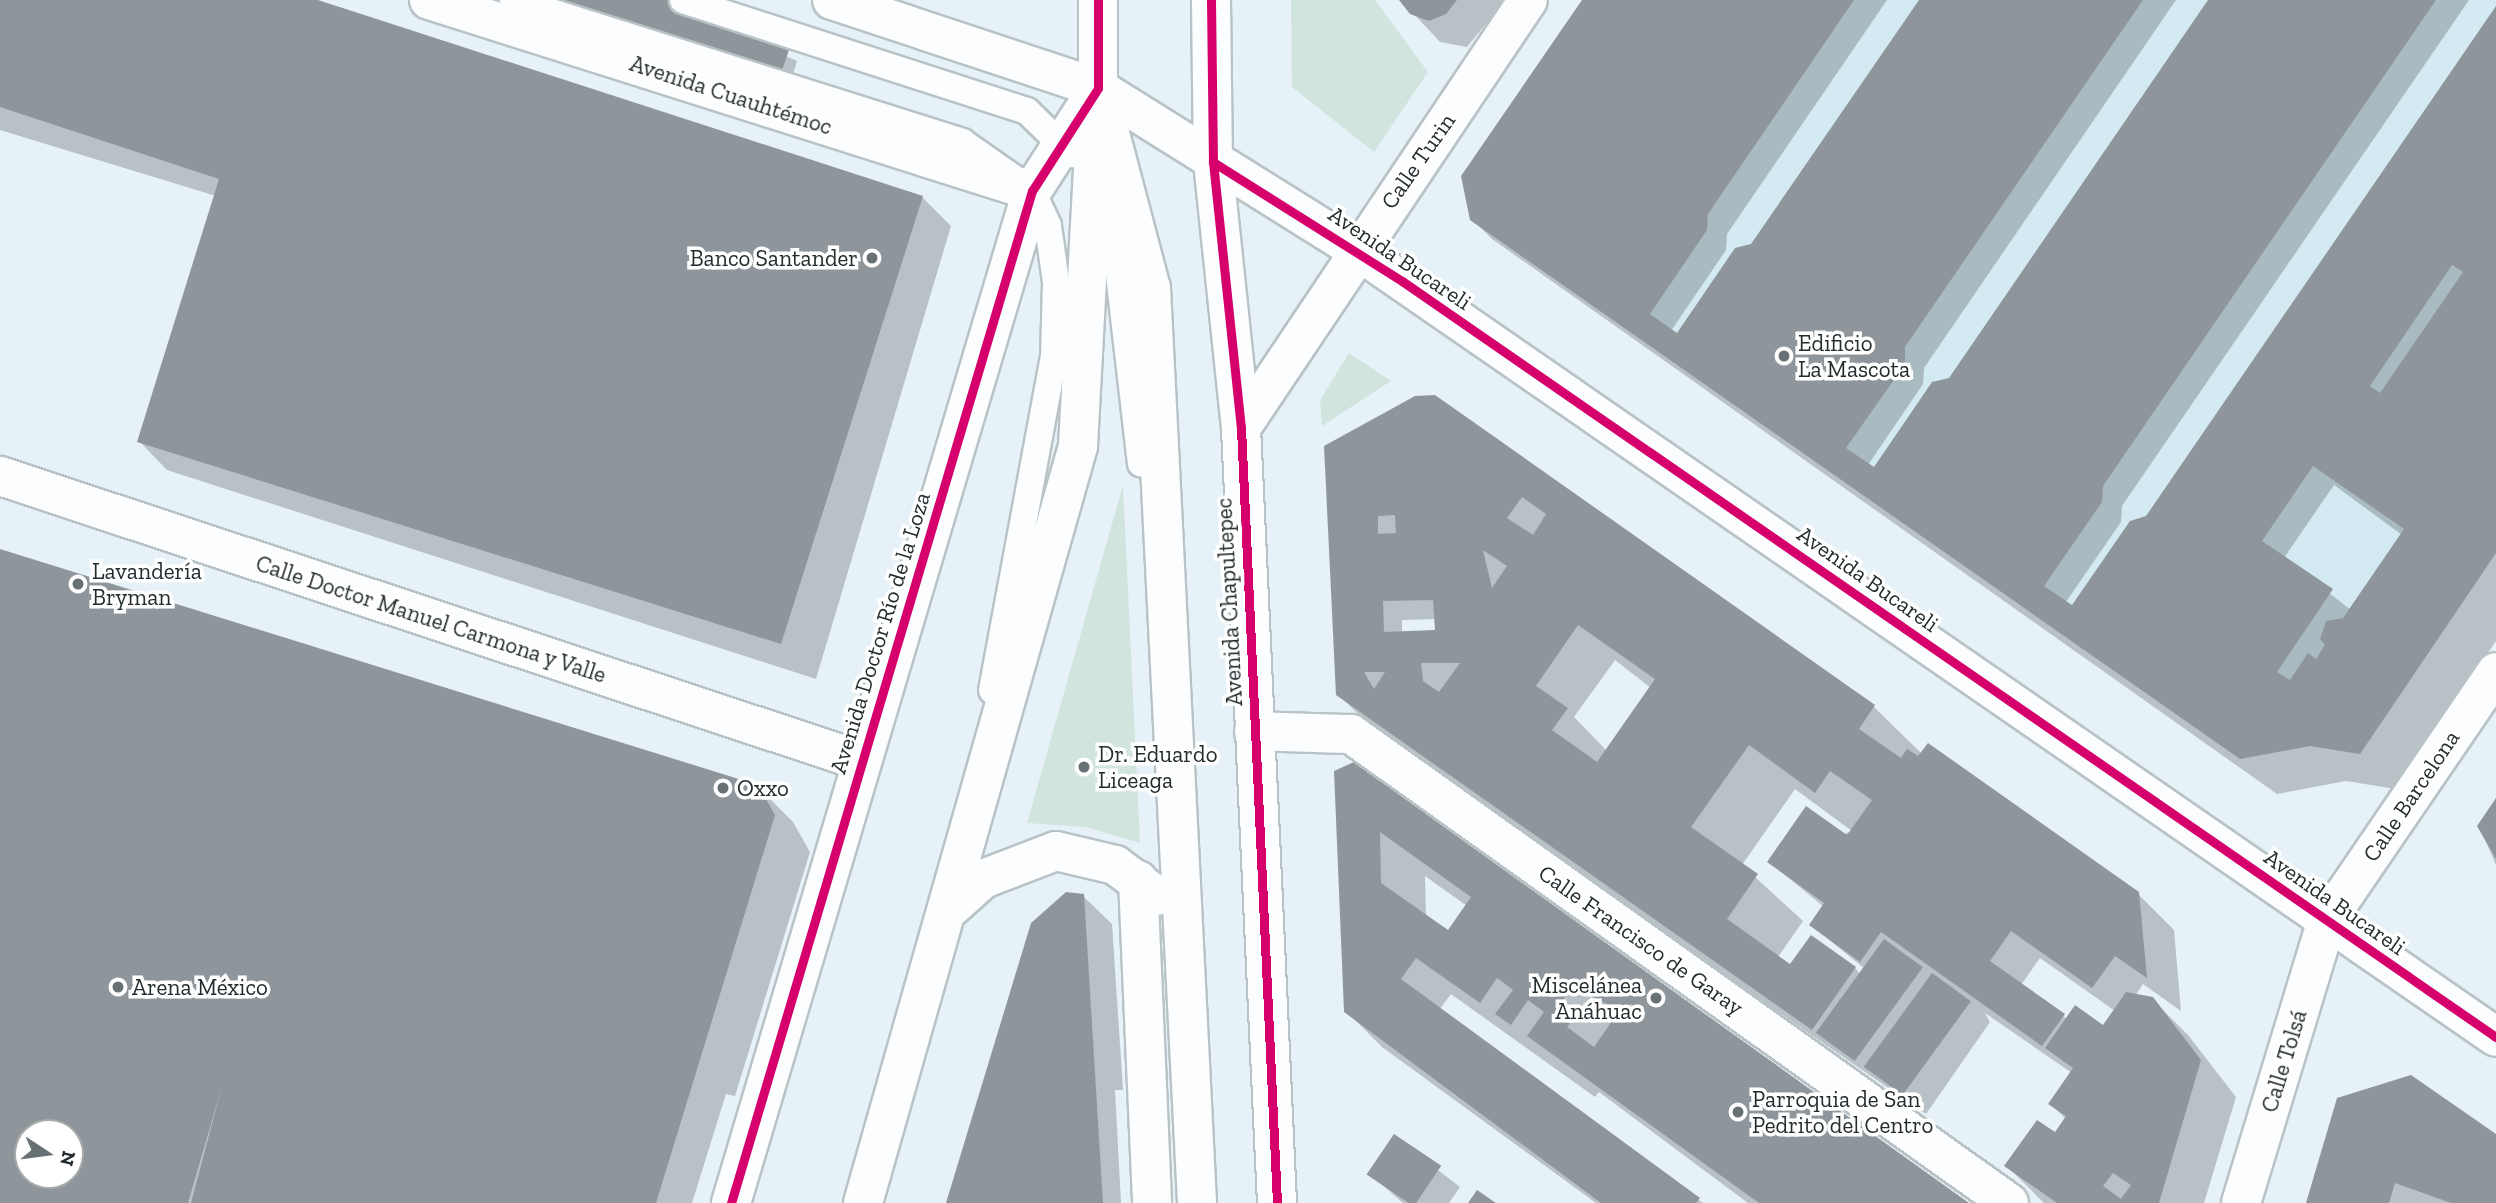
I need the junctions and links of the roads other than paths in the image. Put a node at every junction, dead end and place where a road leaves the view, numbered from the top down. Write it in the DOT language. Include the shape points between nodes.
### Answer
graph roads {
  1 [pos="429,0"];
  2 [pos="513,0"];
  3 [pos="683,0"];
  4 [pos="832,0"];
  5 [pos="1098,0"];
  6 [pos="1211,0"];
  7 [pos="1528,0"];
  8 [pos="1098,88"];
  9 [pos="1063,142"];
  10 [pos="1213,162"];
  11 [pos="1091,182"];
  12 [pos="1032,191"];
  13 [pos="1357,250"];
  14 [pos="1241,428"];
  15 [pos="0,476"];
  16 [pos="2496,671"];
  17 [pos="1254,731"];
  18 [pos="862,761"];
  19 [pos="1162,899"];
  20 [pos="952,907"];
  21 [pos="2327,920"];
  22 [pos="2496,1037"];
  23 [pos="731,1203"];
  24 [pos="863,1203"];
  25 [pos="1152,1203"];
  26 [pos="1178,1203"];
  27 [pos="1197,1203"];
  28 [pos="1277,1203"];
  29 [pos="2009,1203"];
  30 [pos="2242,1203"];
  1 -- 12 [label="main road, Avenida Cuauhtémoc"];
  2 -- 12 [label="lane" via="962,142"];
  3 -- 9 [label="lane" via="1027,111"];
  4 -- 8 [label="main road"];
  5 -- 8 [label="main road"];
  6 -- 10 [label="main road, Avenida Chapultepec"];
  7 -- 13 [label="main road, Calle Turin"];
  8 -- 9 [label="main road, Avenida Doctor Río de la Loza"];
  8 -- 10 [label="main road"];
  8 -- 11 [label="main road"];
  8 -- 19 [label="main road" via="1151,288"];
  9 -- 11 [label="lane"];
  9 -- 12 [label="main road, Avenida Doctor Río de la Loza"];
  10 -- 13 [label="main road, Avenida Bucareli"];
  10 -- 14 [label="main road, Avenida Chapultepec"];
  11 -- 19 [label="lane" via="1116,248 1139,430"];
  11 -- 20 [label="main road" via="1078,446"];
  12 -- 18 [label="main road, Avenida Doctor Río de la Loza"];
  12 -- 20 [label="lane" via="1048,226 1056,282 1054,356"];
  13 -- 14 [label="main road, Calle Turin"];
  13 -- 21 [label="main road, Avenida Bucareli"];
  14 -- 17 [label="main road, Avenida Chapultepec"];
  15 -- 18 [label="main road, Calle Doctor Manuel Carmona y Valle"];
  16 -- 21 [label="main road, Calle Barcelona"];
  17 -- 28 [label="main road, Avenida Chapultepec"];
  17 -- 29 [label="main road, Calle Francisco de Garay" via="1351,734"];
  18 -- 23 [label="main road, Avenida Doctor Río de la Loza"];
  19 -- 20 [label="main road" via="1093,856 1056,851 984,878"];
  19 -- 25 [label="main road"];
  19 -- 26 [label="lane"];
  19 -- 27 [label="main road"];
  20 -- 24 [label="main road"];
  21 -- 22 [label="main road, Avenida Bucareli"];
  21 -- 30 [label="main road, Calle Tolsá"];
}
